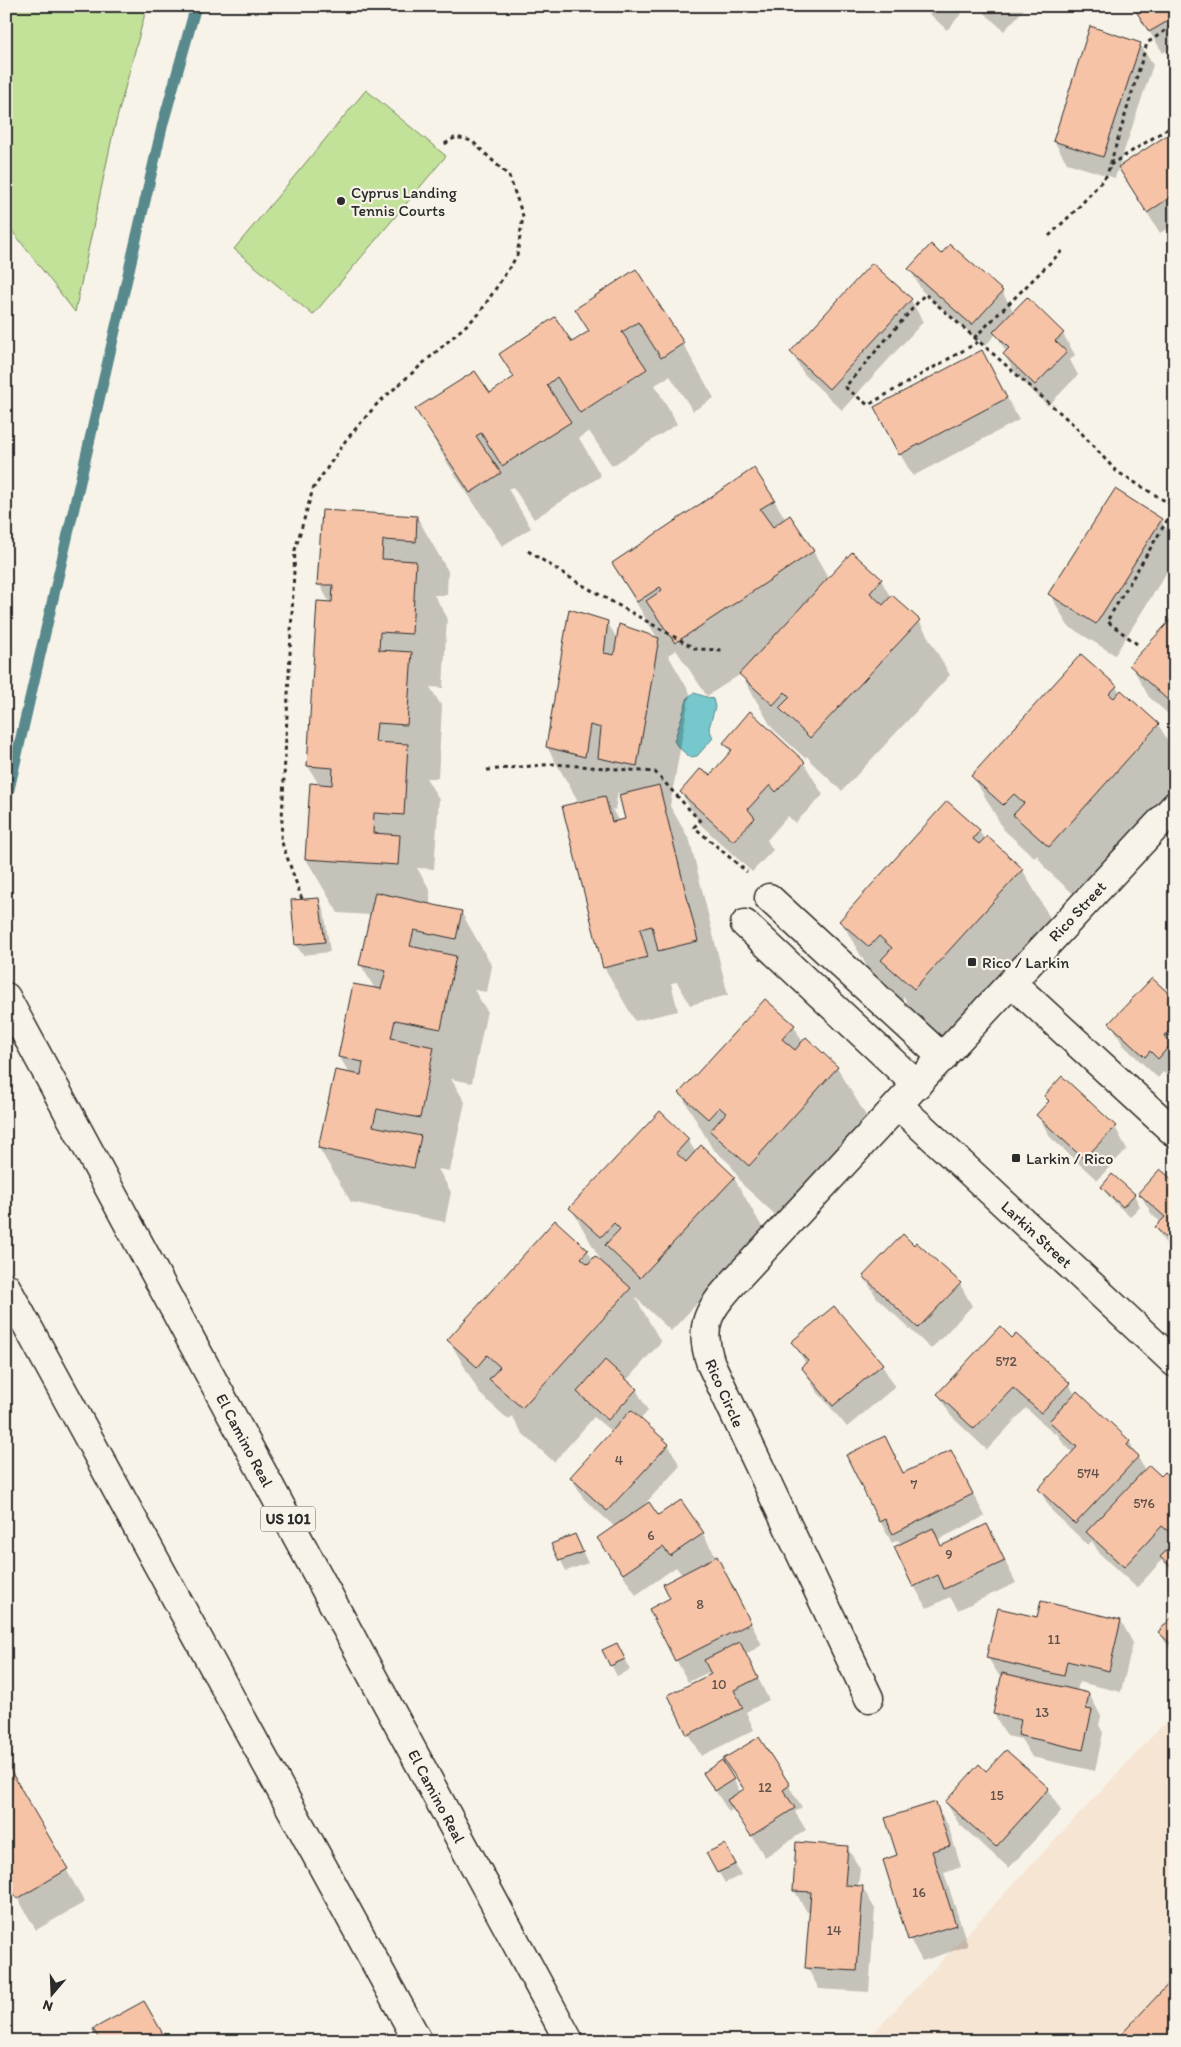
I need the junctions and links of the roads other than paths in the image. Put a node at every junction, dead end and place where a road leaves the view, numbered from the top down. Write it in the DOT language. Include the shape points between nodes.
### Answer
graph roads {
  1 [pos="1175,806"];
  2 [pos="769,898"];
  3 [pos="745,924"];
  4 [pos="1012,983"];
  5 [pos="6,997"];
  6 [pos="943,1058"];
  7 [pos="917,1085"];
  8 [pos="898,1105"];
  9 [pos="1175,1133"];
  10 [pos="6,1286"];
  11 [pos="1175,1363"];
  12 [pos="868,1698"];
  13 [pos="418,2041"];
  14 [pos="569,2041"];
  1 -- 4 [label="main road, Rico Street"];
  2 -- 6 [label="main road"];
  3 -- 7 [label="main road"];
  4 -- 6 [label="main road, Rico Street"];
  4 -- 9 [label="main road"];
  5 -- 14 [label="main road, El Camino Real / US 101"];
  6 -- 7 [label="main road, Rico Street"];
  7 -- 8 [label="main road, Rico Street"];
  8 -- 11 [label="main road, Larkin Street"];
  8 -- 12 [label="main road, Rico Circle" via="721,1296 710,1312 704,1337 711,1364"];
  10 -- 13 [label="main road"];
}
